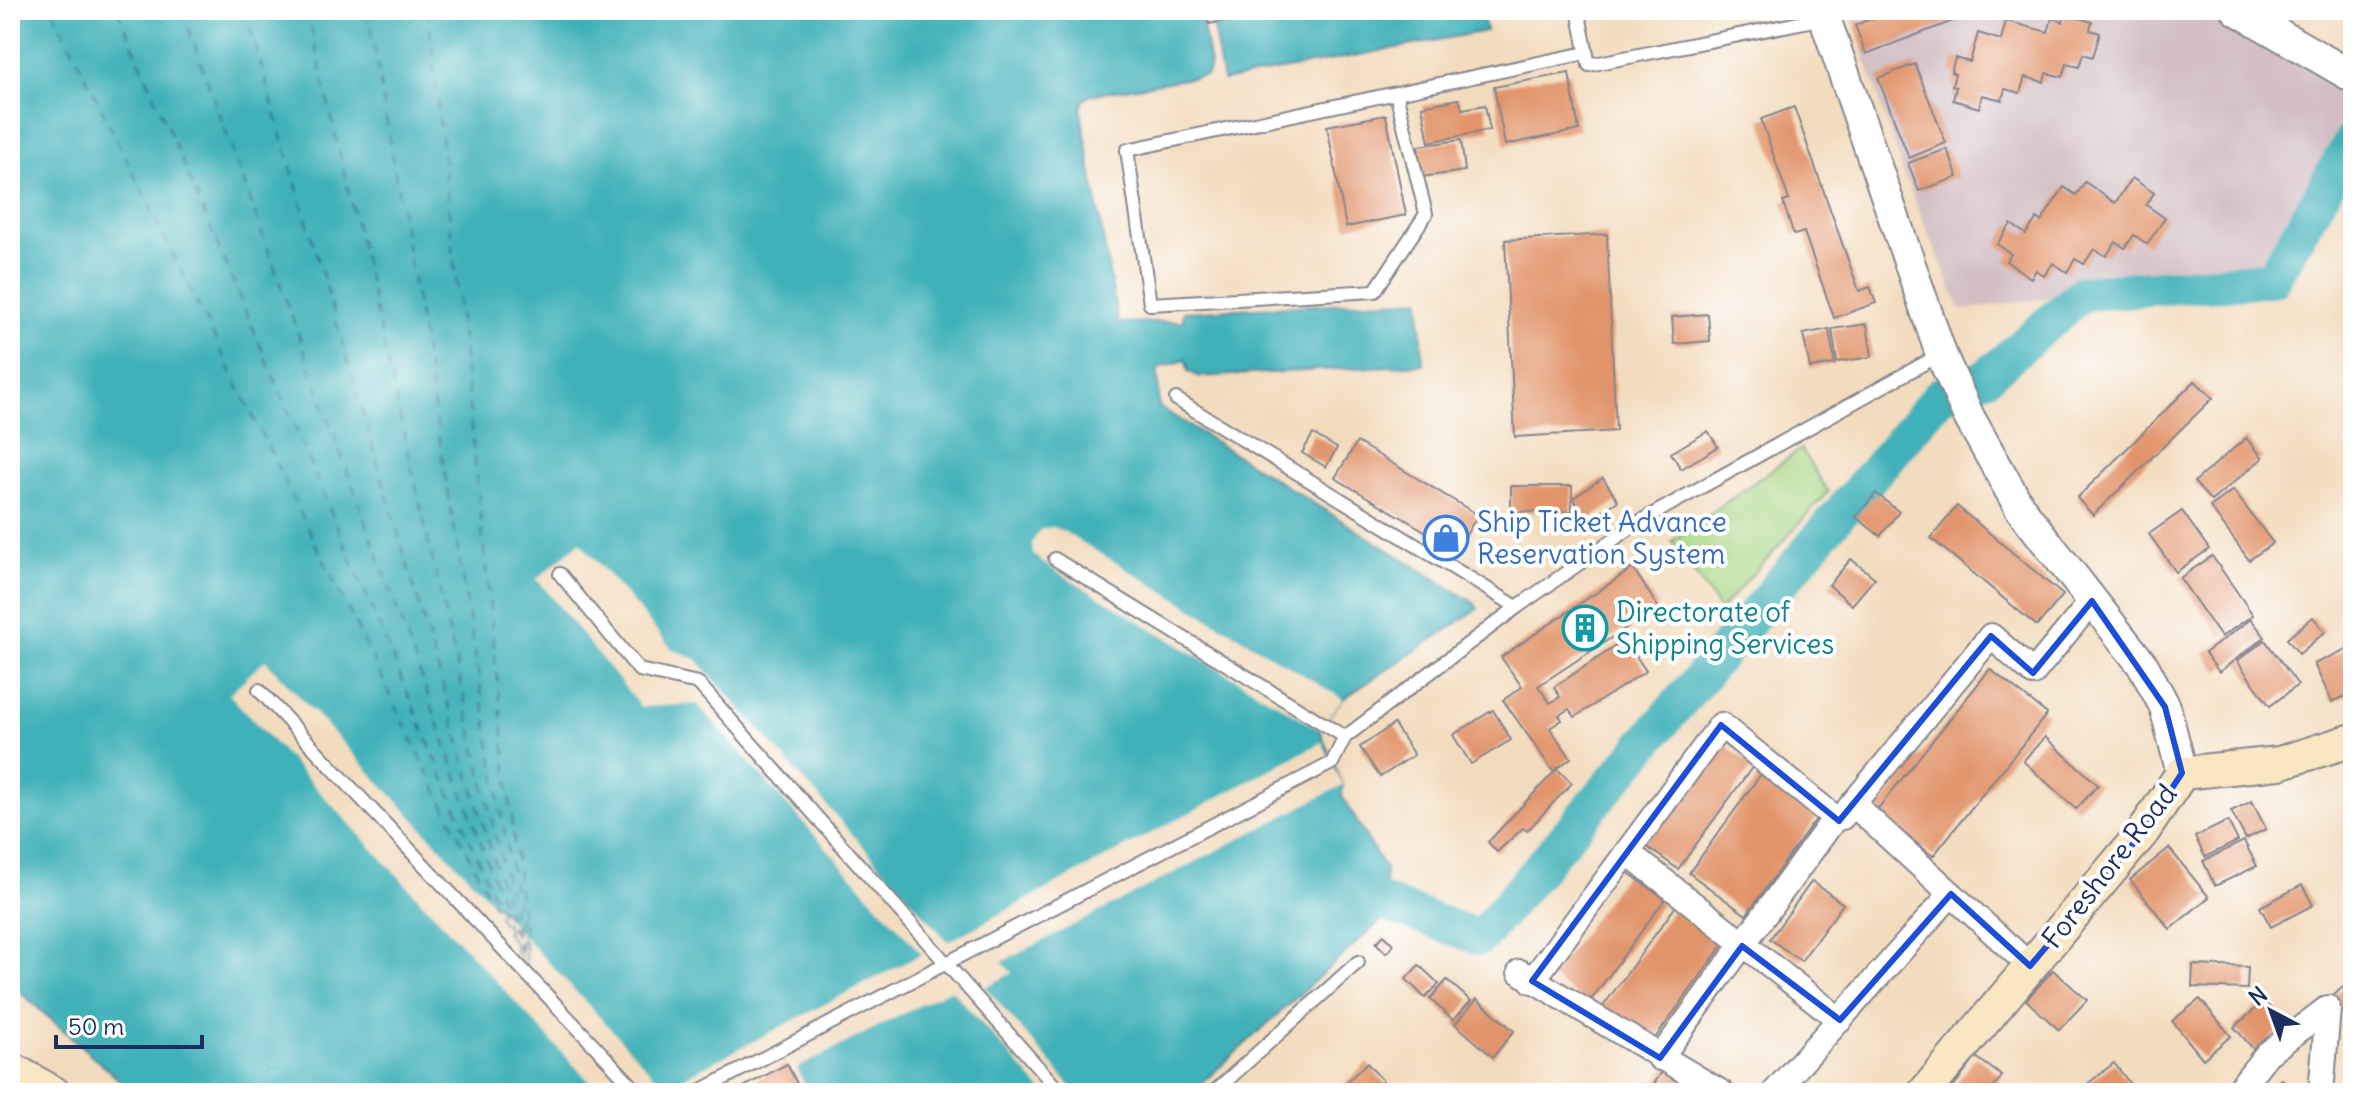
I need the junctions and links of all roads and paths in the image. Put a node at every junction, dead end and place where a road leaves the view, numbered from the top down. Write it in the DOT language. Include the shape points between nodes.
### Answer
graph roads {
  1 [pos="1578,10"];
  2 [pos="2237,10"];
  3 [pos="1823,14"];
  4 [pos="1586,53"];
  5 [pos="2353,77"];
  6 [pos="1396,93"];
  7 [pos="1944,362"];
  8 [pos="1176,399"];
  9 [pos="1055,559"];
  10 [pos="560,574"];
  11 [pos="2092,601"];
  12 [pos="1517,607"];
  13 [pos="259,690"];
  14 [pos="1345,737"];
  15 [pos="2353,740"];
  16 [pos="2182,773"];
  17 [pos="1844,811"];
  18 [pos="1627,852"];
  19 [pos="1951,894"];
  20 [pos="1742,946"];
  21 [pos="1358,962"];
  22 [pos="948,965"];
  23 [pos="2030,966"];
  24 [pos="1840,1020"];
  25 [pos="1660,1058"];
  26 [pos="10,1068"];
  27 [pos="54,1093"];
  28 [pos="639,1093"];
  29 [pos="696,1093"];
  30 [pos="1061,1093"];
  31 [pos="1213,1093"];
  32 [pos="1722,1093"];
  33 [pos="1774,1093"];
  34 [pos="1924,1093"];
  35 [pos="2236,1093"];
  36 [pos="2321,1093"];
  1 -- 4 [label="lane"];
  2 -- 5 [label="street"];
  3 -- 4 [label="lane" via="1589,65"];
  3 -- 7 [label="street"];
  4 -- 6 [label="lane"];
  6 -- 6 [label="lane" via="1127,150 1150,304 1375,291 1426,214"];
  7 -- 11 [label="street" via="2020,508"];
  7 -- 12 [label="lane" via="1637,523"];
  8 -- 12 [label="lane"];
  9 -- 14 [label="lane"];
  10 -- 22 [label="lane" via="639,670 698,683"];
  11 -- 16 [label="street" via="2144,667 2165,707"];
  11 -- 17 [label="street" via="2033,673 1991,636"];
  12 -- 14 [label="lane"];
  13 -- 28 [label="lane"];
  14 -- 22 [label="lane" via="1332,763"];
  15 -- 16 [label="main road, Foreshore Road" via="2279,763"];
  16 -- 23 [label="main road, Foreshore Road" via="2143,832"];
  17 -- 18 [label="street" via="1721,725"];
  17 -- 19 [label="street"];
  17 -- 20 [label="street"];
  18 -- 20 [label="street"];
  18 -- 25 [label="street" via="1526,977"];
  19 -- 23 [label="street"];
  19 -- 24 [label="street"];
  20 -- 24 [label="street"];
  20 -- 25 [label="street"];
  21 -- 31 [label="lane"];
  22 -- 29 [label="lane"];
  22 -- 30 [label="lane"];
  23 -- 34 [label="main road, Foreshore Road"];
  24 -- 33 [label="street"];
  25 -- 32 [label="street"];
  26 -- 27 [label="main road"];
  35 -- 36 [label="street" via="2267,1054 2328,1008"];
}
